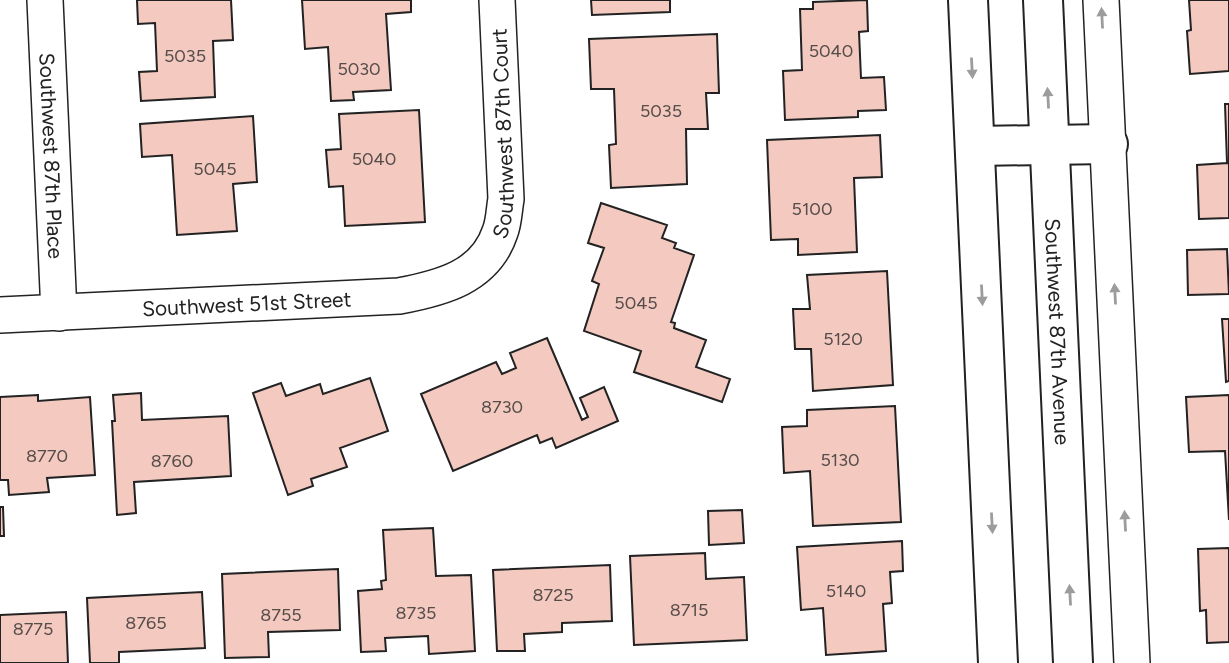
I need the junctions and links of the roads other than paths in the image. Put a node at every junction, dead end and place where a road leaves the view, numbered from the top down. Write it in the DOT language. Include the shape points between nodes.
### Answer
graph roads {
  1 [pos="45,0"];
  2 [pos="497,0"];
  3 [pos="968,0"];
  4 [pos="1043,0"];
  5 [pos="1101,0"];
  6 [pos="1108,144"];
  7 [pos="1050,145"];
  8 [pos="975,146"];
  9 [pos="484,262"];
  10 [pos="59,313"];
  11 [pos="0,315"];
  12 [pos="998,663"];
  13 [pos="1073,663"];
  14 [pos="1132,663"];
  1 -- 10 [label="street, Southwest 87th Place"];
  2 -- 9 [label="street, Southwest 87th Court" via="506,199 500,232"];
  3 -- 8 [label="main road, one-way"];
  7 -- 4 [label="main road, Southwest 87th Avenue, one-way"];
  6 -- 5 [label="street, one-way"];
  6 -- 7 [label="main road"];
  14 -- 6 [label="street, one-way"];
  7 -- 8 [label="main road"];
  13 -- 7 [label="main road, Southwest 87th Avenue, one-way"];
  8 -- 12 [label="main road, one-way"];
  9 -- 10 [label="street, Southwest 51st Street" via="460,280 400,296"];
  10 -- 11 [label="street, Southwest 51st Street"];
}
